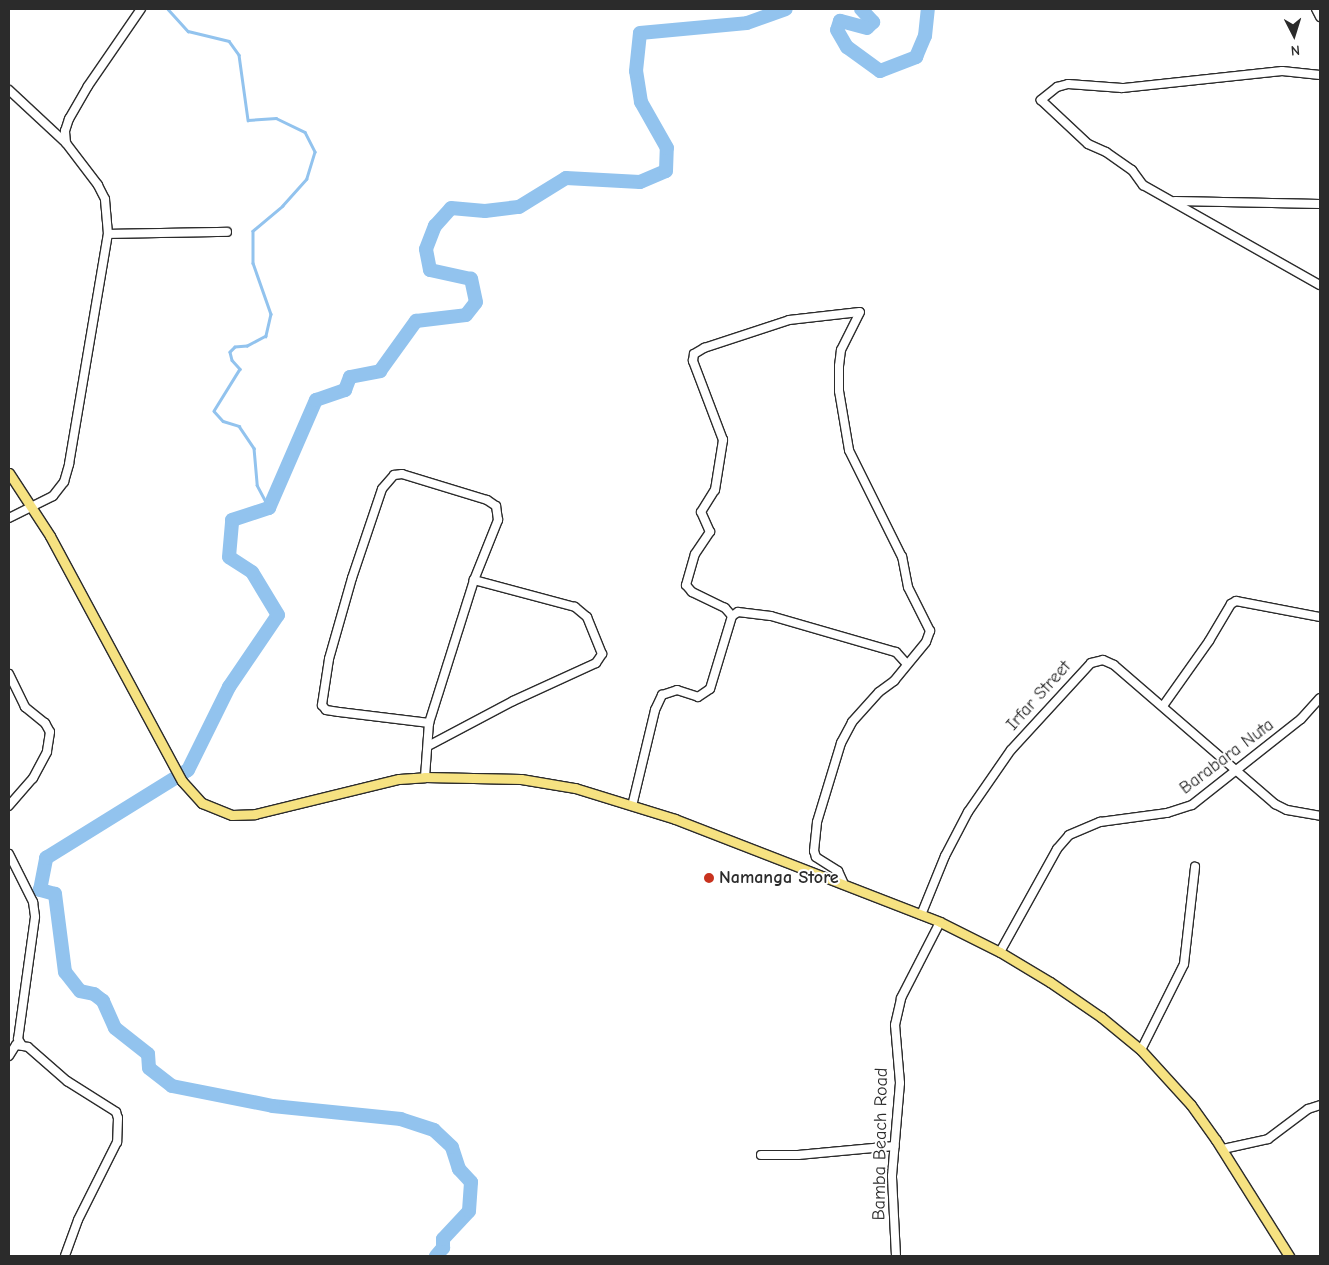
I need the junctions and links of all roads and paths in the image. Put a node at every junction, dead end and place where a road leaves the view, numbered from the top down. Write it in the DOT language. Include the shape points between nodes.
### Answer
graph roads {
  1 [pos="141,9"];
  2 [pos="1316,9"];
  3 [pos="1320,18"];
  4 [pos="1320,75"];
  5 [pos="9,90"];
  6 [pos="66,143"];
  7 [pos="1174,201"];
  8 [pos="1320,204"];
  9 [pos="227,232"];
  10 [pos="108,234"];
  11 [pos="1320,284"];
  12 [pos="9,473"];
  13 [pos="33,508"];
  14 [pos="9,518"];
  15 [pos="474,580"];
  16 [pos="732,616"];
  17 [pos="1320,617"];
  18 [pos="906,663"];
  19 [pos="9,674"];
  20 [pos="1320,698"];
  21 [pos="1163,706"];
  22 [pos="429,723"];
  23 [pos="430,745"];
  24 [pos="1237,772"];
  25 [pos="425,777"];
  26 [pos="9,806"];
  27 [pos="632,806"];
  28 [pos="1320,816"];
  29 [pos="9,854"];
  30 [pos="1195,867"];
  31 [pos="843,882"];
  32 [pos="920,914"];
  33 [pos="940,922"];
  34 [pos="1000,952"];
  35 [pos="21,1044"];
  36 [pos="1141,1050"];
  37 [pos="9,1056"];
  38 [pos="1320,1105"];
  39 [pos="895,1146"];
  40 [pos="1223,1150"];
  41 [pos="761,1155"];
  42 [pos="65,1256"];
  43 [pos="896,1256"];
  44 [pos="1289,1256"];
  1 -- 6 [label="street" via="68,119"];
  2 -- 3 [label="street"];
  4 -- 7 [label="street" via="1282,72 1122,88 1068,84 1057,87 1041,100 1088,144 1132,170 1143,185"];
  5 -- 6 [label="street"];
  6 -- 10 [label="street" via="98,185 108,212"];
  7 -- 8 [label="street"];
  7 -- 11 [label="street"];
  9 -- 10 [label="street"];
  10 -- 13 [label="street" via="64,482 46,503"];
  12 -- 13 [label="main road"];
  13 -- 14 [label="street"];
  13 -- 25 [label="main road" via="182,781 189,792 215,811 247,814 400,779"];
  15 -- 22 [label="street"];
  15 -- 22 [label="street" via="498,520 496,506 487,500 402,474 388,479 352,578 330,659 322,705 326,710"];
  15 -- 23 [label="street" via="575,606 587,617 602,654 596,663 513,701"];
  16 -- 18 [label="street" via="738,612 771,616 896,652"];
  16 -- 18 [label="street" via="725,608 692,592 686,585 695,554 710,532 701,512 715,490 722,440 693,361 694,354 789,320 860,312 841,350 839,391 849,450 902,557 908,587 930,626 926,642"];
  16 -- 27 [label="street" via="710,689 698,697 677,690 662,695 655,710"];
  17 -- 21 [label="street" via="1236,601 1230,604 1209,641"];
  18 -- 31 [label="street" via="894,681 879,692 852,722 841,742 817,822 816,857 838,871"];
  19 -- 26 [label="street" via="25,706 45,723 50,732 47,752 33,778"];
  20 -- 24 [label="street, Barabara Nuta" via="1302,719"];
  21 -- 24 [label="street, Irfar Street"];
  21 -- 32 [label="street, Irfar Street" via="1114,665 1103,660 1090,663 1011,750 968,812"];
  22 -- 23 [label="street"];
  23 -- 25 [label="street"];
  24 -- 28 [label="street, Irfar Street" via="1281,807"];
  24 -- 34 [label="street, Barabara Nuta" via="1178,811 1100,822 1069,835 1057,848"];
  25 -- 27 [label="main road" via="521,779 575,788"];
  27 -- 31 [label="main road"];
  29 -- 35 [label="street" via="33,902 35,917 18,1039"];
  30 -- 36 [label="street" via="1184,964"];
  31 -- 32 [label="main road"];
  32 -- 33 [label="main road"];
  33 -- 34 [label="main road"];
  33 -- 39 [label="street, Bamba Beach Road" via="901,998 894,1042 900,1106"];
  34 -- 36 [label="main road" via="1074,998"];
  35 -- 37 [label="street" via="11,1049"];
  35 -- 42 [label="street" via="68,1081 116,1112 118,1118 117,1142 78,1220"];
  36 -- 40 [label="main road" via="1191,1105"];
  38 -- 40 [label="street" via="1308,1109 1268,1139"];
  39 -- 41 [label="street" via="798,1156"];
  39 -- 43 [label="street, Bamba Beach Road" via="892,1176"];
  40 -- 44 [label="main road"];
}
